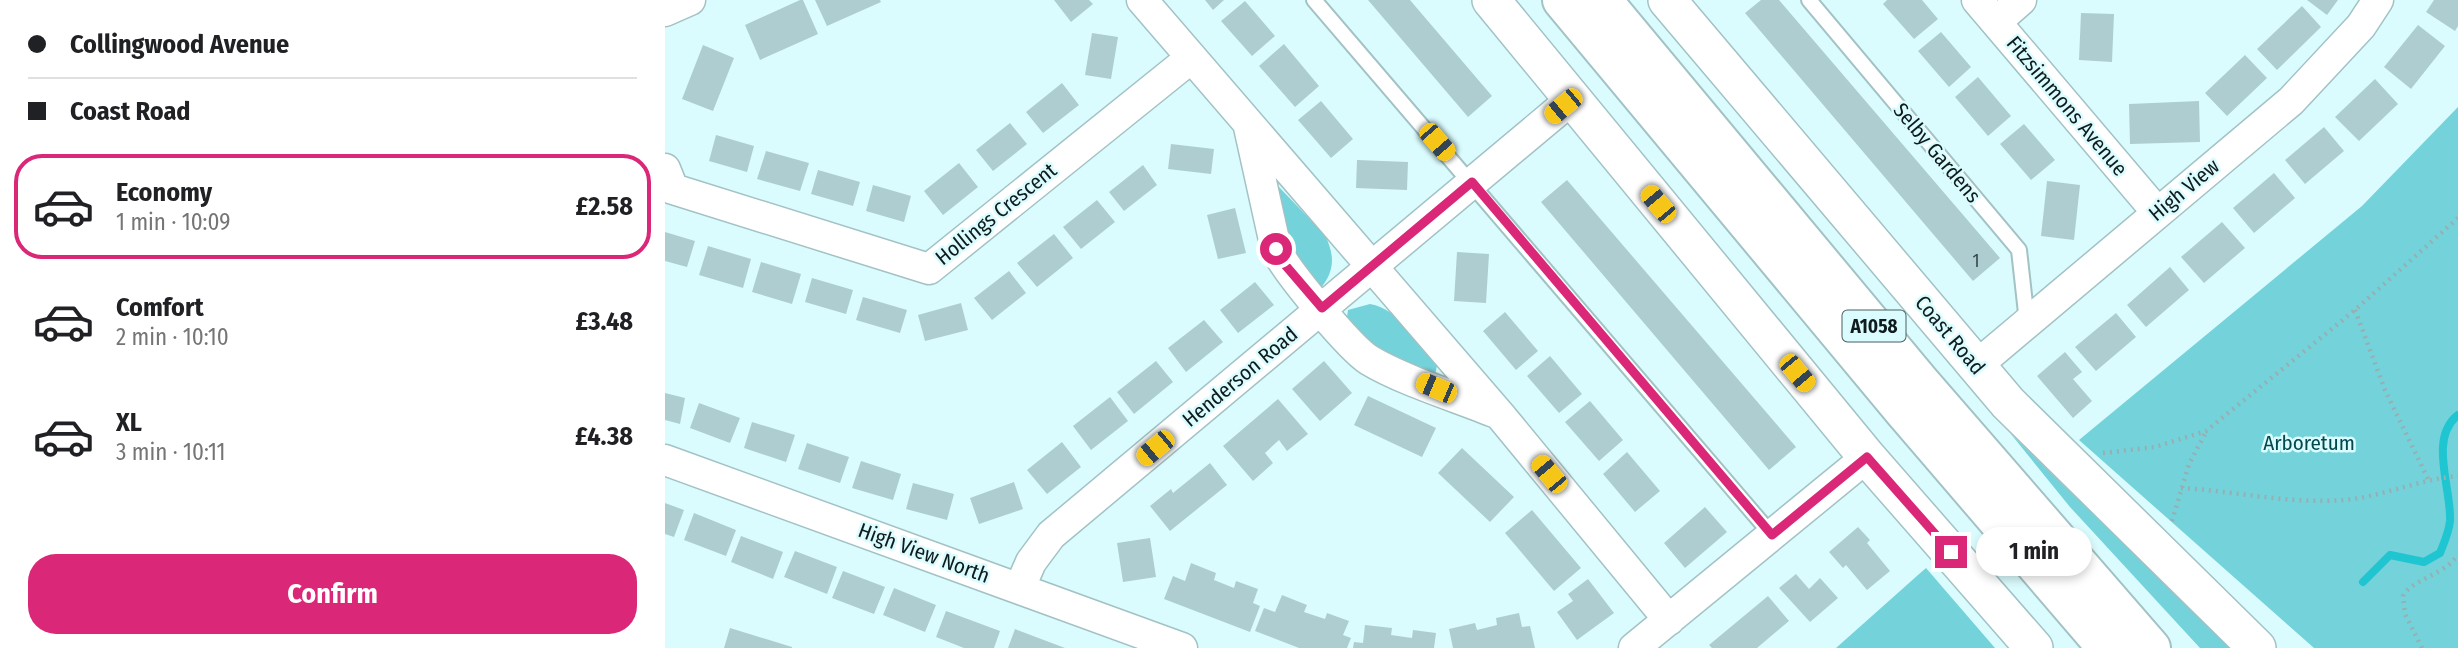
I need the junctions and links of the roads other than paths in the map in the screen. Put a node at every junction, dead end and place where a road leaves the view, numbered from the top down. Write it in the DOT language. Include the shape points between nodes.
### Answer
graph roads {
  1 [pos="690,0"];
  2 [pos="1142,0"];
  3 [pos="1314,0"];
  4 [pos="1491,0"];
  5 [pos="1562,0"];
  6 [pos="1602,0"];
  7 [pos="1809,0"];
  8 [pos="2021,0"];
  9 [pos="2378,0"];
  10 [pos="1680,5"];
  11 [pos="665,11"];
  12 [pos="1986,11"];
  13 [pos="1191,58"];
  14 [pos="1572,99"];
  15 [pos="1249,125"];
  16 [pos="665,169"];
  17 [pos="1472,182"];
  18 [pos="2157,212"];
  19 [pos="1371,266"];
  20 [pos="1322,308"];
  21 [pos="2027,322"];
  22 [pos="1976,366"];
  23 [pos="1500,415"];
  24 [pos="1867,457"];
  25 [pos="665,460"];
  26 [pos="1772,535"];
  27 [pos="1020,587"];
  28 [pos="1669,620"];
  29 [pos="1182,648"];
  30 [pos="1635,648"];
  31 [pos="2034,648"];
  32 [pos="2107,648"];
  33 [pos="2151,648"];
  34 [pos="2257,648"];
  1 -- 11 [label="street"];
  2 -- 13 [label="street"];
  3 -- 17 [label="lane"];
  4 -- 14 [label="street"];
  5 -- 32 [label="highway, A1058"];
  6 -- 33 [label="highway, A1058" via="1920,382"];
  7 -- 21 [label="lane, Selby Gardens" via="2019,250"];
  8 -- 12 [label="street"];
  9 -- 18 [label="street, High View" via="2361,26 2291,101"];
  10 -- 22 [label="street, Coast Road"];
  12 -- 18 [label="street, Fitzsimmons Avenue"];
  13 -- 15 [label="street"];
  13 -- 16 [label="street, Hollings Crescent" via="929,269 673,189"];
  14 -- 17 [label="street, Henderson Road"];
  14 -- 24 [label="street"];
  15 -- 19 [label="street"];
  15 -- 20 [label="street" via="1276,249"];
  17 -- 19 [label="street, Henderson Road"];
  17 -- 26 [label="lane"];
  18 -- 21 [label="street, High View"];
  19 -- 20 [label="street, Henderson Road"];
  19 -- 23 [label="street"];
  20 -- 23 [label="street" via="1371,361"];
  20 -- 27 [label="street, Henderson Road" via="1051,535"];
  21 -- 22 [label="street, High View"];
  22 -- 34 [label="street, Coast Road"];
  23 -- 28 [label="street"];
  24 -- 26 [label="street"];
  24 -- 31 [label="street"];
  25 -- 27 [label="street, High View North"];
  26 -- 28 [label="street"];
  27 -- 29 [label="street, High View North"];
  28 -- 30 [label="street"];
}
